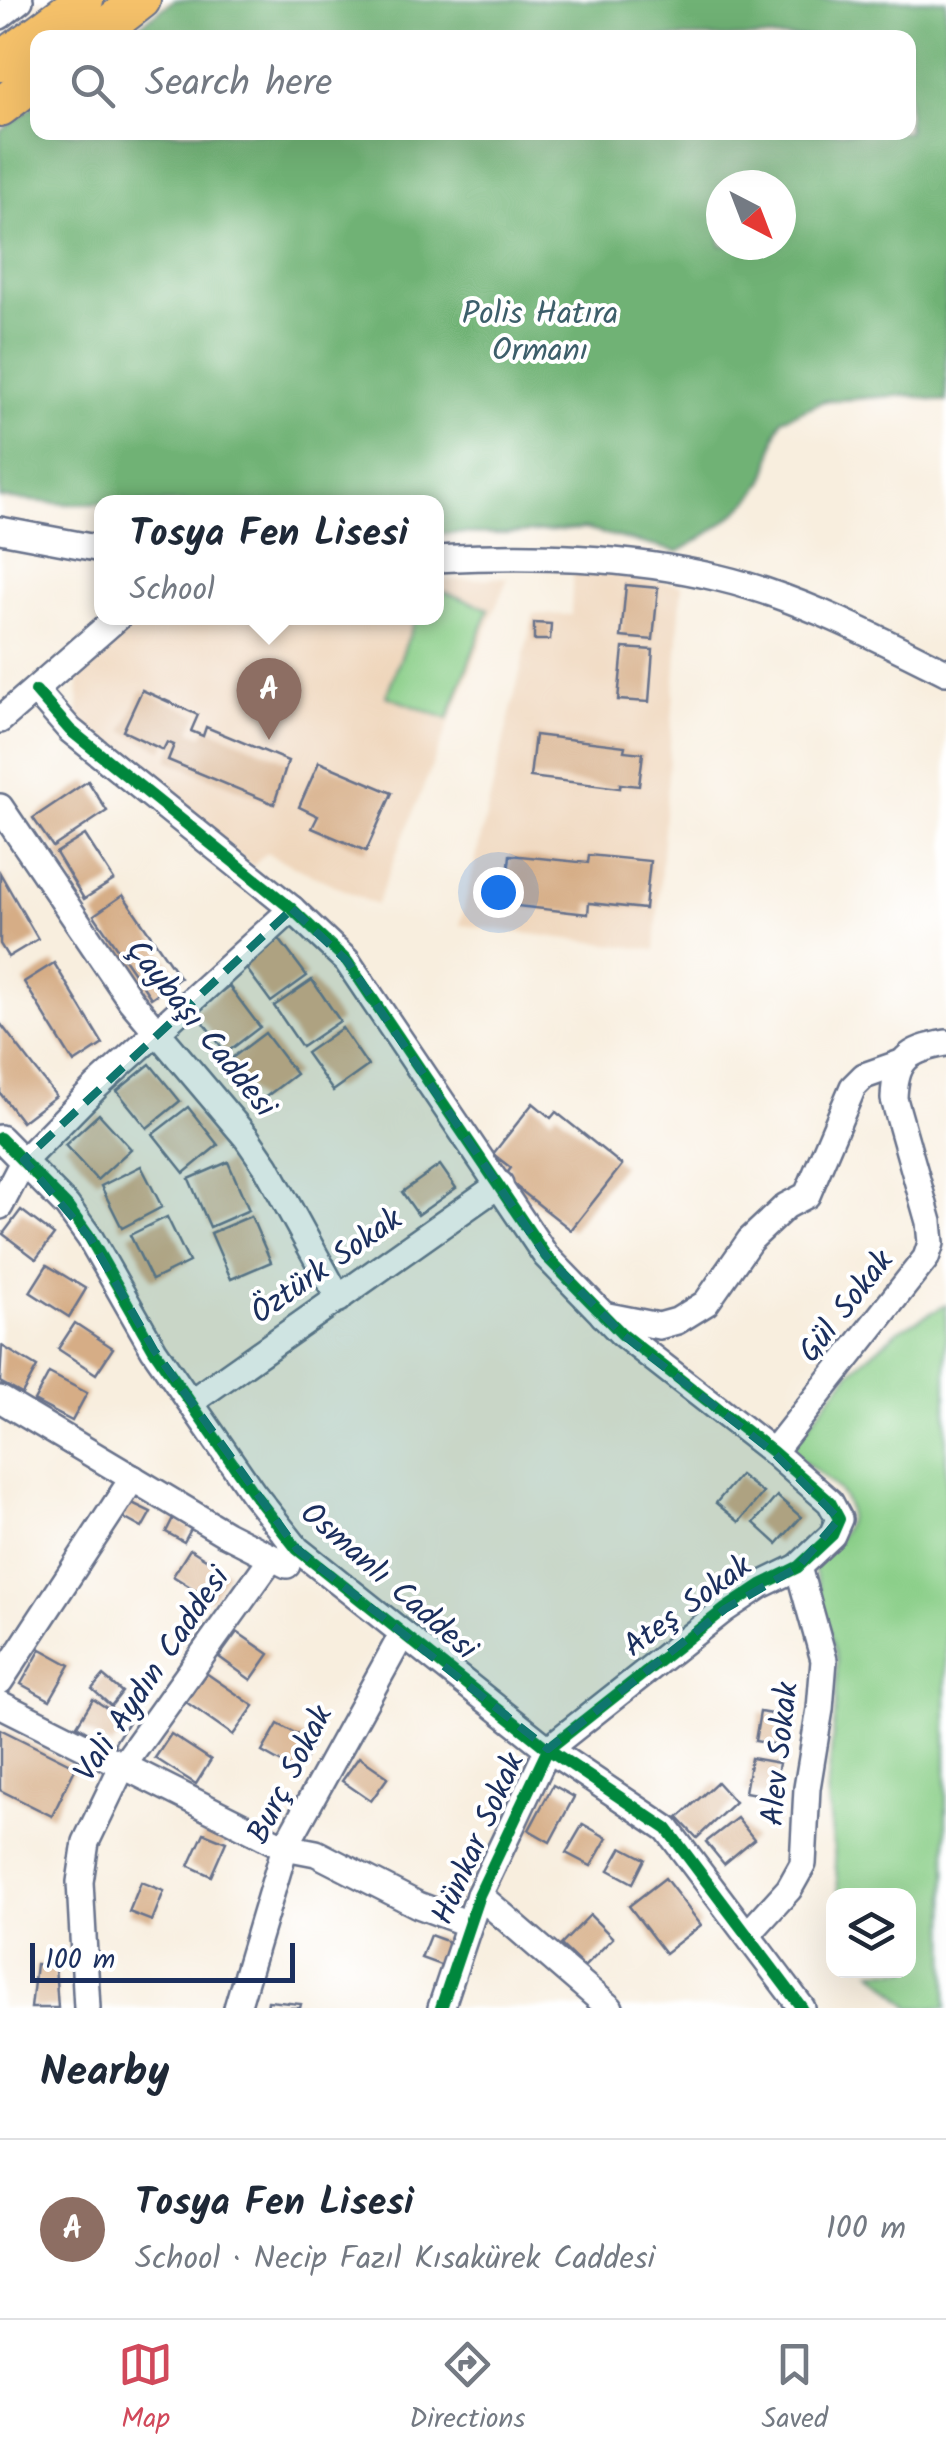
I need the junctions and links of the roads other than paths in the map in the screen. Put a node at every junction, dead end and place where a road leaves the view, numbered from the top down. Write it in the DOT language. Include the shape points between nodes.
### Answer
graph roads {
  1 [pos="20,0"];
  2 [pos="84,0"];
  3 [pos="142,0"];
  4 [pos="0,16"];
  5 [pos="43,30"];
  6 [pos="103,30"];
  7 [pos="30,40"];
  8 [pos="0,62"];
  9 [pos="30,84"];
  10 [pos="0,107"];
  11 [pos="0,530"];
  12 [pos="94,547"];
  13 [pos="444,560"];
  14 [pos="108,625"];
  15 [pos="946,672"];
  16 [pos="36,691"];
  17 [pos="0,720"];
  18 [pos="0,807"];
  19 [pos="292,909"];
  20 [pos="155,1032"];
  21 [pos="946,1043"];
  22 [pos="901,1063"];
  23 [pos="0,1138"];
  24 [pos="24,1160"];
  25 [pos="500,1184"];
  26 [pos="0,1206"];
  27 [pos="339,1299"];
  28 [pos="602,1315"];
  29 [pos="0,1400"];
  30 [pos="191,1402"];
  31 [pos="773,1452"];
  32 [pos="133,1478"];
  33 [pos="271,1559"];
  34 [pos="798,1567"];
  35 [pos="339,1584"];
  36 [pos="402,1636"];
  37 [pos="0,1681"];
  38 [pos="0,1704"];
  39 [pos="548,1749"];
  40 [pos="122,1767"];
  41 [pos="286,1847"];
  42 [pos="479,1895"];
  43 [pos="470,1924"];
  44 [pos="749,1933"];
  45 [pos="87,2008"];
  46 [pos="237,2008"];
  47 [pos="440,2008"];
  48 [pos="610,2008"];
  49 [pos="802,2008"];
  1 -- 4 [label="street"];
  2 -- 5 [label="highway"];
  3 -- 6 [label="highway"];
  7 -- 8 [label="highway"];
  9 -- 10 [label="highway"];
  11 -- 12 [label="street"];
  13 -- 15 [label="street" via="584,558 720,578 857,628"];
  14 -- 16 [label="street"];
  16 -- 17 [label="street"];
  16 -- 19 [label="street" via="70,730"];
  18 -- 20 [label="street, Çaybaşı Caddesi"];
  19 -- 20 [label="street"];
  19 -- 25 [label="street" via="347,961"];
  20 -- 24 [label="street"];
  20 -- 27 [label="street, Çaybaşı Caddesi" via="246,1136"];
  21 -- 22 [label="street" via="911,1053"];
  22 -- 28 [label="street" via="853,1087 808,1195 750,1240 706,1303 659,1326"];
  22 -- 31 [label="street, Gül Sokak" via="894,1099 931,1243 915,1274"];
  23 -- 24 [label="street, Osmanlı Caddesi"];
  24 -- 26 [label="street"];
  24 -- 30 [label="street, Osmanlı Caddesi" via="90,1238"];
  25 -- 27 [label="street, Öztürk Sokak"];
  25 -- 28 [label="street" via="546,1256"];
  27 -- 30 [label="street, Öztürk Sokak"];
  28 -- 31 [label="street"];
  29 -- 32 [label="street"];
  30 -- 35 [label="street, Osmanlı Caddesi" via="279,1528"];
  31 -- 34 [label="street, Ateş Sokak" via="830,1502 838,1519 832,1535"];
  32 -- 33 [label="street"];
  32 -- 37 [label="street"];
  33 -- 35 [label="street"];
  33 -- 40 [label="street, Vali Aydın Caddesi"];
  34 -- 39 [label="street, Ateş Sokak" via="725,1610"];
  34 -- 44 [label="street, Alev Sokak" via="824,1660 803,1864"];
  35 -- 36 [label="street, Osmanlı Caddesi"];
  36 -- 39 [label="street, Osmanlı Caddesi"];
  36 -- 41 [label="street, Burç Sokak"];
  38 -- 40 [label="street"];
  39 -- 42 [label="street, Hünkar Sokak"];
  39 -- 44 [label="street, Osmanlı Caddesi" via="667,1829"];
  40 -- 41 [label="street"];
  40 -- 45 [label="street, Vali Aydın Caddesi" via="81,1863"];
  41 -- 43 [label="street" via="316,1853"];
  41 -- 46 [label="street, Burç Sokak"];
  42 -- 43 [label="street, Hünkar Sokak"];
  42 -- 48 [label="street"];
  43 -- 47 [label="street, Hünkar Sokak"];
  44 -- 49 [label="street, Osmanlı Caddesi"];
}
